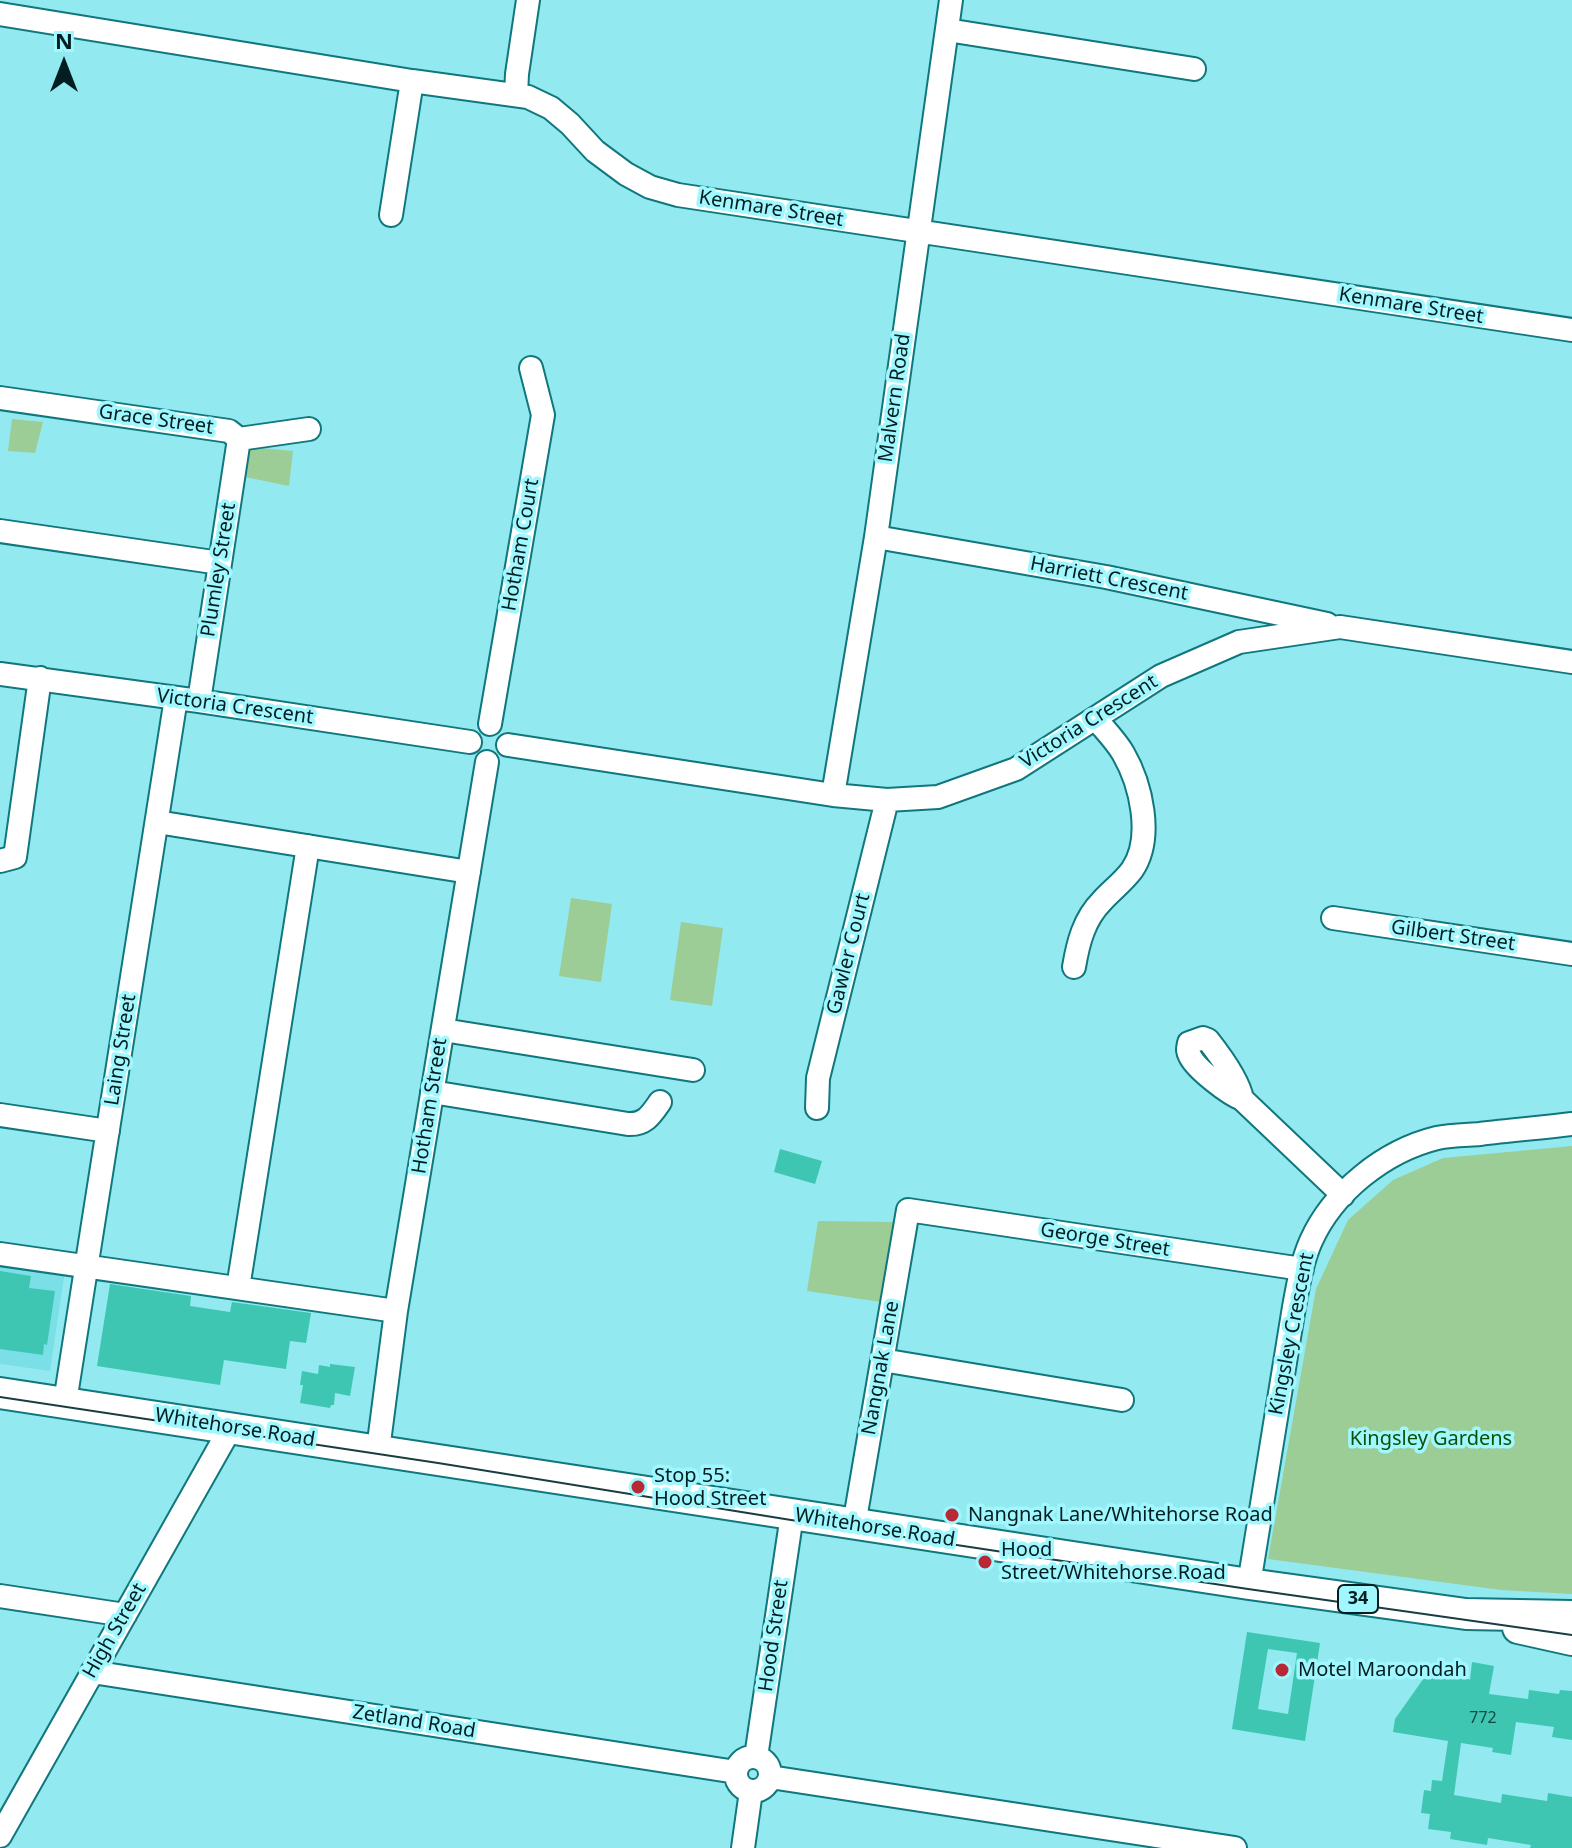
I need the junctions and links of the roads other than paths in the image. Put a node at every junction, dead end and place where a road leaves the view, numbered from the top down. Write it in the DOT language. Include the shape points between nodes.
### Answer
graph roads {
  1 [pos="528,0"];
  2 [pos="951,0"];
  3 [pos="0,14"];
  4 [pos="947,30"];
  5 [pos="1194,69"];
  6 [pos="412,81"];
  7 [pos="516,95"];
  8 [pos="391,215"];
  9 [pos="919,232"];
  10 [pos="1572,330"];
  11 [pos="531,368"];
  12 [pos="0,398"];
  13 [pos="309,429"];
  14 [pos="239,439"];
  15 [pos="0,531"];
  16 [pos="876,537"];
  17 [pos="220,563"];
  18 [pos="1340,627"];
  19 [pos="1572,662"];
  20 [pos="0,674"];
  21 [pos="40,678"];
  22 [pos="187,700"];
  23 [pos="1096,719"];
  24 [pos="490,724"];
  25 [pos="470,742"];
  26 [pos="508,745"];
  27 [pos="487,762"];
  28 [pos="833,795"];
  29 [pos="887,800"];
  30 [pos="157,822"];
  31 [pos="308,846"];
  32 [pos="7,859"];
  33 [pos="469,872"];
  34 [pos="1333,918"];
  35 [pos="1572,954"];
  36 [pos="1074,967"];
  37 [pos="443,1030"];
  38 [pos="693,1070"];
  39 [pos="432,1092"];
  40 [pos="1242,1099"];
  41 [pos="660,1102"];
  42 [pos="817,1108"];
  43 [pos="0,1115"];
  44 [pos="1572,1124"];
  45 [pos="108,1131"];
  46 [pos="1343,1195"];
  47 [pos="908,1210"];
  48 [pos="0,1254"];
  49 [pos="87,1267"];
  50 [pos="1302,1269"];
  51 [pos="238,1288"];
  52 [pos="396,1311"];
  53 [pos="882,1360"];
  54 [pos="0,1393"];
  55 [pos="1122,1400"];
  56 [pos="65,1402"];
  57 [pos="231,1427"];
  58 [pos="378,1450"];
  59 [pos="792,1515"];
  60 [pos="854,1525"];
  61 [pos="1249,1584"];
  62 [pos="0,1596"];
  63 [pos="1466,1614"];
  64 [pos="125,1615"];
  65 [pos="1572,1616"];
  66 [pos="1572,1640"];
  67 [pos="92,1672"];
  68 [pos="756,1757"];
  69 [pos="736,1772"];
  70 [pos="770,1777"];
  71 [pos="751,1791"];
  72 [pos="0,1836"];
  73 [pos="743,1848"];
  74 [pos="1235,1848"];
  1 -- 7 [label="street"];
  2 -- 4 [label="street, Malvern Road"];
  3 -- 6 [label="street, Kenmare Street"];
  4 -- 5 [label="street"];
  4 -- 9 [label="street, Malvern Road"];
  6 -- 7 [label="street, Kenmare Street"];
  6 -- 8 [label="street"];
  7 -- 9 [label="street, Kenmare Street" via="551,108 595,151 650,187"];
  9 -- 10 [label="street, Kenmare Street"];
  9 -- 16 [label="street, Malvern Road"];
  11 -- 24 [label="street, Hotham Court" via="543,415"];
  12 -- 14 [label="street, Grace Street" via="229,431"];
  13 -- 14 [label="street, Grace Street"];
  14 -- 17 [label="street, Plumley Street"];
  15 -- 17 [label="street"];
  16 -- 18 [label="street, Harriett Crescent" via="1106,577"];
  16 -- 28 [label="street, Malvern Road"];
  17 -- 22 [label="street, Plumley Street"];
  18 -- 19 [label="street, Victoria Crescent"];
  18 -- 23 [label="street, Victoria Crescent" via="1239,642 1161,676"];
  20 -- 21 [label="street, Victoria Crescent"];
  21 -- 22 [label="street, Victoria Crescent"];
  21 -- 32 [label="street"];
  22 -- 25 [label="street, Victoria Crescent"];
  22 -- 30 [label="street, Laing Street"];
  23 -- 29 [label="street, Victoria Crescent" via="1016,769 938,797"];
  23 -- 36 [label="street" via="1123,753 1144,826 1137,861 1088,918"];
  24 -- 25 [label="street" via="476,728"];
  24 -- 26 [label="street" via="504,731"];
  25 -- 27 [label="street" via="474,755"];
  26 -- 27 [label="street" via="501,758"];
  26 -- 28 [label="street, Victoria Crescent"];
  27 -- 33 [label="street, Hotham Street"];
  28 -- 29 [label="street, Victoria Crescent"];
  29 -- 42 [label="street, Gawler Court" via="818,1078"];
  30 -- 31 [label="street"];
  30 -- 45 [label="street, Laing Street"];
  31 -- 33 [label="street"];
  31 -- 51 [label="street"];
  33 -- 37 [label="street, Hotham Street"];
  34 -- 35 [label="street, Gilbert Street"];
  37 -- 38 [label="street"];
  37 -- 39 [label="street, Hotham Street"];
  39 -- 41 [label="street" via="628,1124 647,1120"];
  39 -- 52 [label="street, Hotham Street"];
  40 -- 46 [label="street"];
  43 -- 45 [label="street"];
  44 -- 46 [label="street, Kingsley Crescent" via="1438,1138 1379,1165"];
  45 -- 49 [label="street, Laing Street"];
  46 -- 50 [label="street, Kingsley Crescent" via="1316,1231"];
  47 -- 50 [label="street, George Street"];
  47 -- 53 [label="street, Nangnak Lane"];
  48 -- 49 [label="street"];
  49 -- 51 [label="street"];
  49 -- 56 [label="street, Laing Street"];
  50 -- 61 [label="street, Kingsley Crescent"];
  51 -- 52 [label="street"];
  52 -- 58 [label="street, Hotham Street"];
  53 -- 55 [label="street"];
  53 -- 60 [label="street, Nangnak Lane"];
  54 -- 56 [label="main road, Whitehorse Road / 34"];
  56 -- 57 [label="main road, Whitehorse Road / 34"];
  57 -- 58 [label="main road, Whitehorse Road / 34"];
  57 -- 64 [label="street, High Street"];
  58 -- 59 [label="main road, Whitehorse Road / 34"];
  59 -- 60 [label="main road, Whitehorse Road / 34"];
  59 -- 68 [label="street, Hood Street"];
  60 -- 61 [label="main road, Whitehorse Road / 34"];
  61 -- 63 [label="main road, Whitehorse Road / 34"];
  62 -- 64 [label="street"];
  63 -- 65 [label="main road, Whitehorse Road / 34"];
  63 -- 66 [label="main road, Whitehorse Road / 34"];
  64 -- 67 [label="street, High Street"];
  67 -- 69 [label="street, Zetland Road"];
  67 -- 72 [label="street, High Street"];
  68 -- 69 [label="street" via="741,1762"];
  68 -- 70 [label="street" via="768,1766"];
  69 -- 71 [label="street" via="741,1787"];
  70 -- 71 [label="street" via="766,1786"];
  70 -- 74 [label="street"];
  71 -- 73 [label="street"];
}
